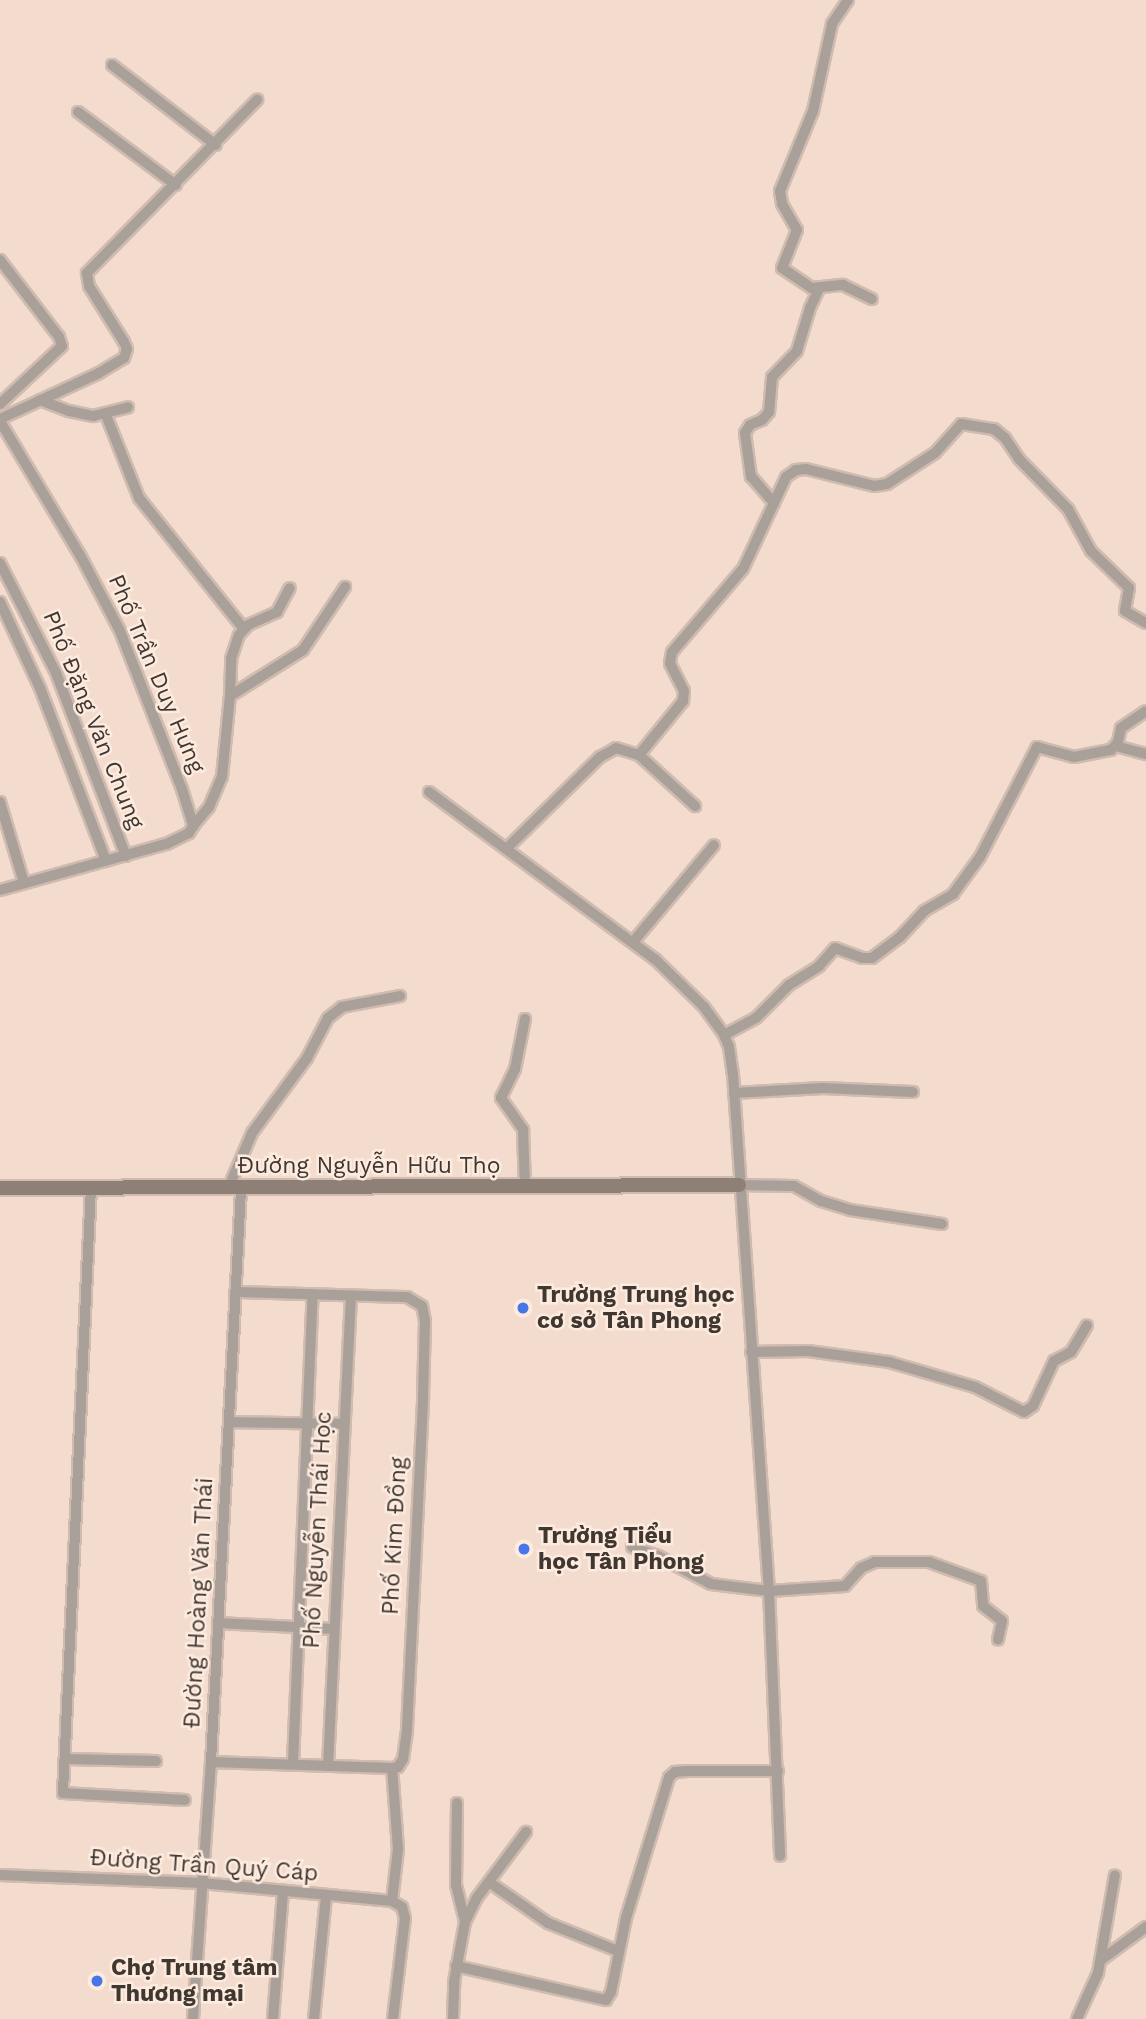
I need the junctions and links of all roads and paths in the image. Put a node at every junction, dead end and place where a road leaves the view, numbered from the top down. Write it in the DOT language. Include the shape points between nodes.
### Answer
graph roads {
  1 [pos="848,0"];
  2 [pos="112,65"];
  3 [pos="257,100"];
  4 [pos="78,112"];
  5 [pos="216,145"];
  6 [pos="176,185"];
  7 [pos="0,260"];
  8 [pos="820,289"];
  9 [pos="872,299"];
  10 [pos="40,400"];
  11 [pos="0,404"];
  12 [pos="128,407"];
  13 [pos="106,415"];
  14 [pos="0,420"];
  15 [pos="774,503"];
  16 [pos="0,563"];
  17 [pos="290,587"];
  18 [pos="345,587"];
  19 [pos="0,602"];
  20 [pos="1146,623"];
  21 [pos="243,628"];
  22 [pos="43,646"];
  23 [pos="25,654"];
  24 [pos="230,696"];
  25 [pos="1146,711"];
  26 [pos="1116,746"];
  27 [pos="1146,754"];
  28 [pos="639,755"];
  29 [pos="429,792"];
  30 [pos="0,802"];
  31 [pos="695,806"];
  32 [pos="193,826"];
  33 [pos="714,845"];
  34 [pos="506,849"];
  35 [pos="126,856"];
  36 [pos="106,861"];
  37 [pos="24,883"];
  38 [pos="0,890"];
  39 [pos="633,942"];
  40 [pos="400,996"];
  41 [pos="525,1018"];
  42 [pos="724,1035"];
  43 [pos="913,1092"];
  44 [pos="734,1093"];
  45 [pos="739,1185"];
  46 [pos="91,1187"];
  47 [pos="0,1188"];
  48 [pos="525,1188"];
  49 [pos="235,1189"];
  50 [pos="942,1224"];
  51 [pos="235,1292"];
  52 [pos="313,1294"];
  53 [pos="351,1296"];
  54 [pos="1087,1325"];
  55 [pos="751,1352"];
  56 [pos="229,1422"];
  57 [pos="305,1424"];
  58 [pos="343,1424"];
  59 [pos="632,1547"];
  60 [pos="769,1591"];
  61 [pos="218,1623"];
  62 [pos="297,1626"];
  63 [pos="334,1629"];
  64 [pos="998,1640"];
  65 [pos="66,1759"];
  66 [pos="156,1761"];
  67 [pos="211,1762"];
  68 [pos="293,1763"];
  69 [pos="328,1766"];
  70 [pos="395,1768"];
  71 [pos="778,1772"];
  72 [pos="185,1800"];
  73 [pos="457,1803"];
  74 [pos="526,1832"];
  75 [pos="780,1856"];
  76 [pos="0,1875"];
  77 [pos="1115,1875"];
  78 [pos="489,1882"];
  79 [pos="202,1883"];
  80 [pos="283,1891"];
  81 [pos="326,1896"];
  82 [pos="397,1904"];
  83 [pos="465,1922"];
  84 [pos="1146,1927"];
  85 [pos="618,1951"];
  86 [pos="1101,1959"];
  87 [pos="456,1966"];
  88 [pos="193,2019"];
  89 [pos="273,2019"];
  90 [pos="314,2019"];
  91 [pos="393,2019"];
  92 [pos="453,2019"];
  93 [pos="1077,2019"];
  1 -- 8 [label="street" via="832,24 813,111 780,191 797,230 783,270"];
  2 -- 5 [label="street"];
  3 -- 5 [label="street"];
  4 -- 6 [label="street"];
  5 -- 6 [label="street"];
  6 -- 10 [label="street" via="85,277 127,353 99,373"];
  7 -- 11 [label="street" via="62,346"];
  8 -- 9 [label="street" via="843,285"];
  8 -- 15 [label="street" via="797,351 772,377 769,412 745,433 751,477"];
  10 -- 13 [label="street" via="82,415"];
  10 -- 14 [label="street"];
  12 -- 13 [label="street"];
  13 -- 21 [label="street" via="139,498"];
  14 -- 32 [label="street, Phố Trần Duy Hưng" via="120,631 183,789"];
  15 -- 20 [label="street" via="782,482 796,470 874,486 887,484 935,453 958,426 994,429 1068,509 1091,551 1129,588 1125,611"];
  15 -- 28 [label="street" via="743,569 672,652 670,663 684,696 674,715"];
  16 -- 22 [label="street, Phố Đặng Văn Chung"];
  17 -- 21 [label="street" via="272,616"];
  18 -- 24 [label="street" via="303,650"];
  19 -- 23 [label="street, Phố Đặng Văn Chung"];
  21 -- 24 [label="street" via="231,659"];
  22 -- 23 [label="street"];
  22 -- 35 [label="street, Phố Đặng Văn Chung"];
  23 -- 36 [label="street, Phố Đặng Văn Chung"];
  24 -- 32 [label="street" via="222,777 209,807"];
  25 -- 26 [label="street" via="1121,727"];
  26 -- 27 [label="street"];
  26 -- 42 [label="street" via="1107,752 1074,757 1037,747 980,857 953,894 924,911 900,937 872,957 835,948 756,1018"];
  28 -- 31 [label="street"];
  28 -- 34 [label="street" via="623,747 600,757"];
  29 -- 34 [label="street"];
  30 -- 37 [label="street"];
  32 -- 35 [label="street" via="184,836"];
  33 -- 39 [label="street"];
  34 -- 39 [label="street"];
  35 -- 36 [label="street"];
  36 -- 37 [label="street"];
  37 -- 38 [label="street"];
  39 -- 42 [label="street" via="694,995"];
  40 -- 49 [label="street, Đường Hoàng Văn Thái" via="342,1007 328,1018 307,1058 252,1133"];
  41 -- 48 [label="street" via="515,1069 501,1098 523,1130"];
  42 -- 44 [label="street" via="732,1059"];
  43 -- 44 [label="street" via="823,1088"];
  44 -- 45 [label="street"];
  45 -- 48 [label="street, Đường Nguyễn Hữu Thọ"];
  45 -- 50 [label="street" via="794,1186 850,1210"];
  45 -- 55 [label="street"];
  46 -- 47 [label="street, Đường Nguyễn Hữu Thọ"];
  46 -- 49 [label="street, Đường Nguyễn Hữu Thọ"];
  46 -- 65 [label="street"];
  48 -- 49 [label="street, Đường Nguyễn Hữu Thọ"];
  49 -- 51 [label="street, Đường Hoàng Văn Thái"];
  51 -- 52 [label="street"];
  51 -- 56 [label="street, Đường Hoàng Văn Thái"];
  52 -- 53 [label="street"];
  52 -- 57 [label="street, Phố Nguyễn Thái Học"];
  53 -- 58 [label="street, Phố Nguyễn Thái Học"];
  53 -- 70 [label="street, Phố Kim Đồng" via="407,1297 422,1306 425,1321 407,1729 405,1752"];
  54 -- 55 [label="street" via="1072,1352 1054,1361 1033,1406 1024,1412 975,1387 889,1362 808,1351"];
  55 -- 60 [label="street"];
  56 -- 57 [label="street"];
  56 -- 61 [label="street, Đường Hoàng Văn Thái"];
  57 -- 58 [label="street"];
  57 -- 62 [label="street, Phố Nguyễn Thái Học"];
  58 -- 63 [label="street, Phố Nguyễn Thái Học"];
  59 -- 60 [label="street" via="711,1584"];
  60 -- 64 [label="street" via="845,1586 861,1568 875,1562 929,1562 981,1581 983,1606 1003,1624"];
  60 -- 71 [label="street"];
  61 -- 62 [label="street"];
  61 -- 67 [label="street, Đường Hoàng Văn Thái"];
  62 -- 63 [label="street"];
  62 -- 68 [label="street, Phố Nguyễn Thái Học"];
  63 -- 69 [label="street, Phố Nguyễn Thái Học"];
  65 -- 66 [label="street"];
  65 -- 72 [label="street" via="63,1793"];
  67 -- 68 [label="street"];
  67 -- 79 [label="street, Đường Hoàng Văn Thái"];
  68 -- 69 [label="street"];
  69 -- 70 [label="street"];
  70 -- 82 [label="street, Phố Kim Đồng"];
  71 -- 75 [label="street"];
  71 -- 85 [label="street" via="680,1771 669,1777"];
  73 -- 83 [label="street" via="456,1885"];
  74 -- 78 [label="street"];
  76 -- 79 [label="street, Đường Trần Quý Cáp"];
  77 -- 86 [label="street"];
  78 -- 83 [label="street"];
  78 -- 85 [label="street" via="548,1923"];
  79 -- 80 [label="street, Đường Trần Quý Cáp"];
  79 -- 88 [label="street, Đường Hoàng Văn Thái"];
  80 -- 81 [label="street, Đường Trần Quý Cáp"];
  80 -- 89 [label="street"];
  81 -- 82 [label="street, Đường Trần Quý Cáp"];
  81 -- 90 [label="street"];
  82 -- 91 [label="street, Phố Kim Đồng" via="405,1926"];
  83 -- 87 [label="street"];
  84 -- 86 [label="street"];
  85 -- 87 [label="street" via="606,2000"];
  86 -- 93 [label="street"];
  87 -- 92 [label="street"];
}
